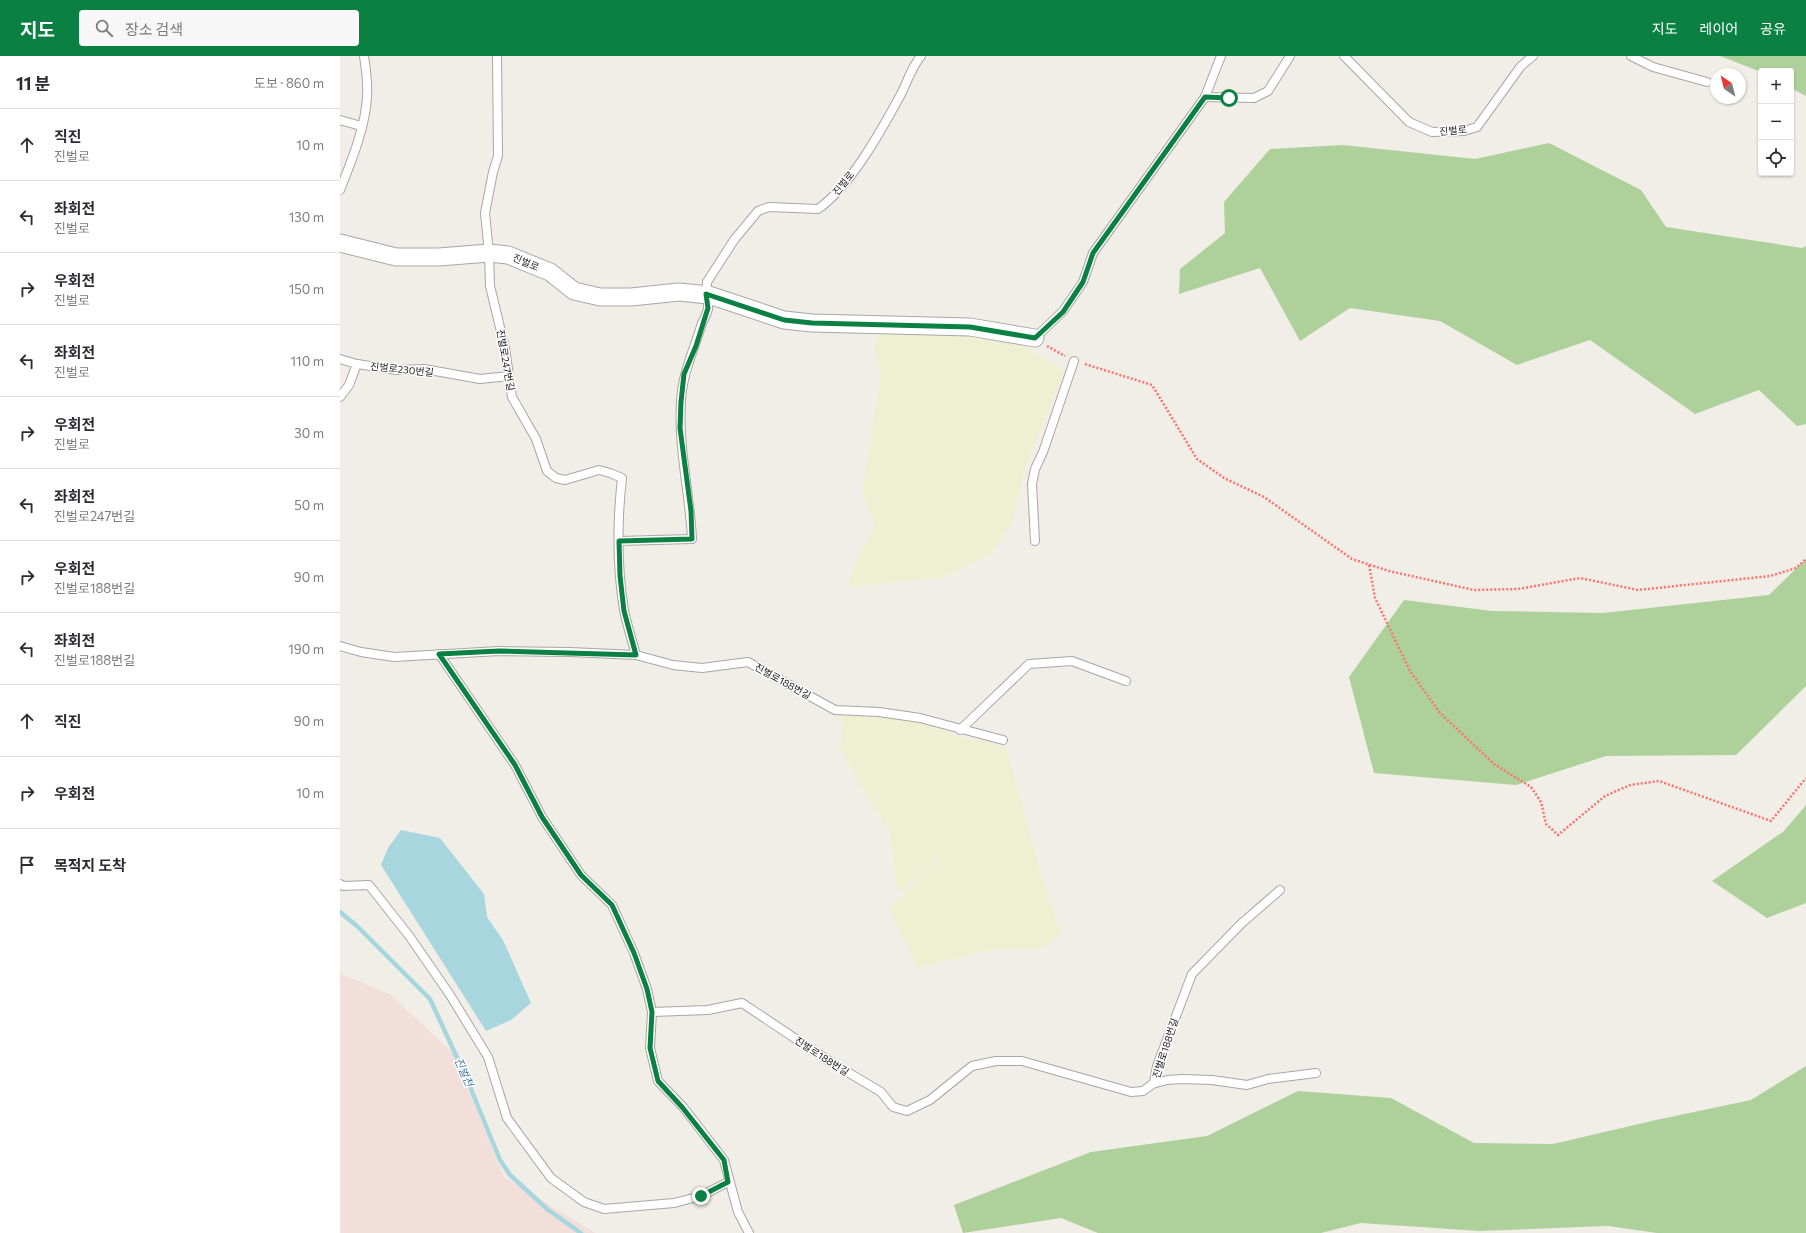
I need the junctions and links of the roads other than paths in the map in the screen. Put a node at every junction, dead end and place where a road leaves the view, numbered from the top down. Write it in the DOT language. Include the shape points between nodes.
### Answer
graph roads {
  1 [pos="364,56"];
  2 [pos="497,56"];
  3 [pos="921,56"];
  4 [pos="1221,56"];
  5 [pos="1290,56"];
  6 [pos="1344,56"];
  7 [pos="1533,56"];
  8 [pos="1631,56"];
  9 [pos="1707,82"];
  10 [pos="1205,97"];
  11 [pos="340,120"];
  12 [pos="361,126"];
  13 [pos="340,190"];
  14 [pos="340,243"];
  15 [pos="489,253"];
  16 [pos="706,294"];
  17 [pos="1035,338"];
  18 [pos="340,359"];
  19 [pos="1074,361"];
  20 [pos="356,364"];
  21 [pos="509,376"];
  22 [pos="340,397"];
  23 [pos="619,541"];
  24 [pos="1035,541"];
  25 [pos="340,646"];
  26 [pos="439,654"];
  27 [pos="636,655"];
  28 [pos="1126,681"];
  29 [pos="960,730"];
  30 [pos="1004,740"];
  31 [pos="340,884"];
  32 [pos="1280,890"];
  33 [pos="652,1012"];
  34 [pos="1316,1073"];
  35 [pos="1152,1084"];
  36 [pos="728,1182"];
  37 [pos="749,1233"];
  1 -- 12 [label="lane" via="367,96"];
  2 -- 15 [label="lane, 진벌로247번길" via="498,156 485,213"];
  3 -- 16 [label="lane, 진벌로" via="913,65 909,78 886,120 841,188 818,209 769,206 758,211 734,240 707,282"];
  4 -- 10 [label="lane"];
  5 -- 10 [label="lane" via="1268,91 1254,98"];
  6 -- 7 [label="lane, 진벌로" via="1409,122 1432,132 1464,131 1477,127 1521,66"];
  8 -- 9 [label="lane" via="1653,67"];
  10 -- 17 [label="lane" via="1093,253 1083,282 1063,312"];
  11 -- 12 [label="lane"];
  12 -- 13 [label="lane" via="353,158"];
  14 -- 15 [label="street, 진벌로" via="396,257"];
  15 -- 16 [label="street, 진벌로" via="508,255 550,272 574,290 600,297 679,292"];
  15 -- 21 [label="lane, 진벌로247번길" via="490,286"];
  16 -- 17 [label="street, 진벌로" via="784,320 970,327"];
  16 -- 23 [label="lane, 진벌로" via="708,308 684,374 681,402 680,428 691,511 692,539"];
  18 -- 20 [label="lane"];
  19 -- 24 [label="lane" via="1035,469 1032,484"];
  20 -- 21 [label="lane, 진벌로230번길" via="397,370 424,369 480,379"];
  20 -- 22 [label="lane, 진벌로230번길" via="349,385"];
  21 -- 23 [label="lane, 진벌로247번길" via="512,397 536,439 547,471 556,478 565,480 599,470 622,478 618,510"];
  23 -- 27 [label="lane, 진벌로247번길" via="624,611"];
  25 -- 26 [label="lane, 진벌로188번길" via="361,652 394,656"];
  26 -- 27 [label="lane, 진벌로188번길" via="499,651"];
  26 -- 33 [label="lane" via="515,765 542,817 581,875 612,905 637,960"];
  27 -- 29 [label="lane, 진벌로188번길" via="673,665 702,668 748,662 835,710 880,712 920,718"];
  28 -- 29 [label="lane" via="1072,660 1029,664"];
  29 -- 30 [label="lane, 진벌로188번길"];
  31 -- 36 [label="lane" via="369,885 410,937 488,1057 507,1118 551,1178 584,1202 604,1209 674,1203 701,1196"];
  32 -- 35 [label="lane, 진벌로188번길" via="1242,923 1192,974"];
  33 -- 35 [label="lane, 진벌로188번길" via="708,1010 742,1003 881,1092 894,1107 907,1110 930,1100 972,1066 996,1061 1022,1061 1132,1092 1143,1091"];
  33 -- 36 [label="lane" via="650,1048 658,1081 724,1160"];
  34 -- 35 [label="lane" via="1268,1079 1248,1085 1182,1079"];
  36 -- 37 [label="lane" via="738,1212"];
}
